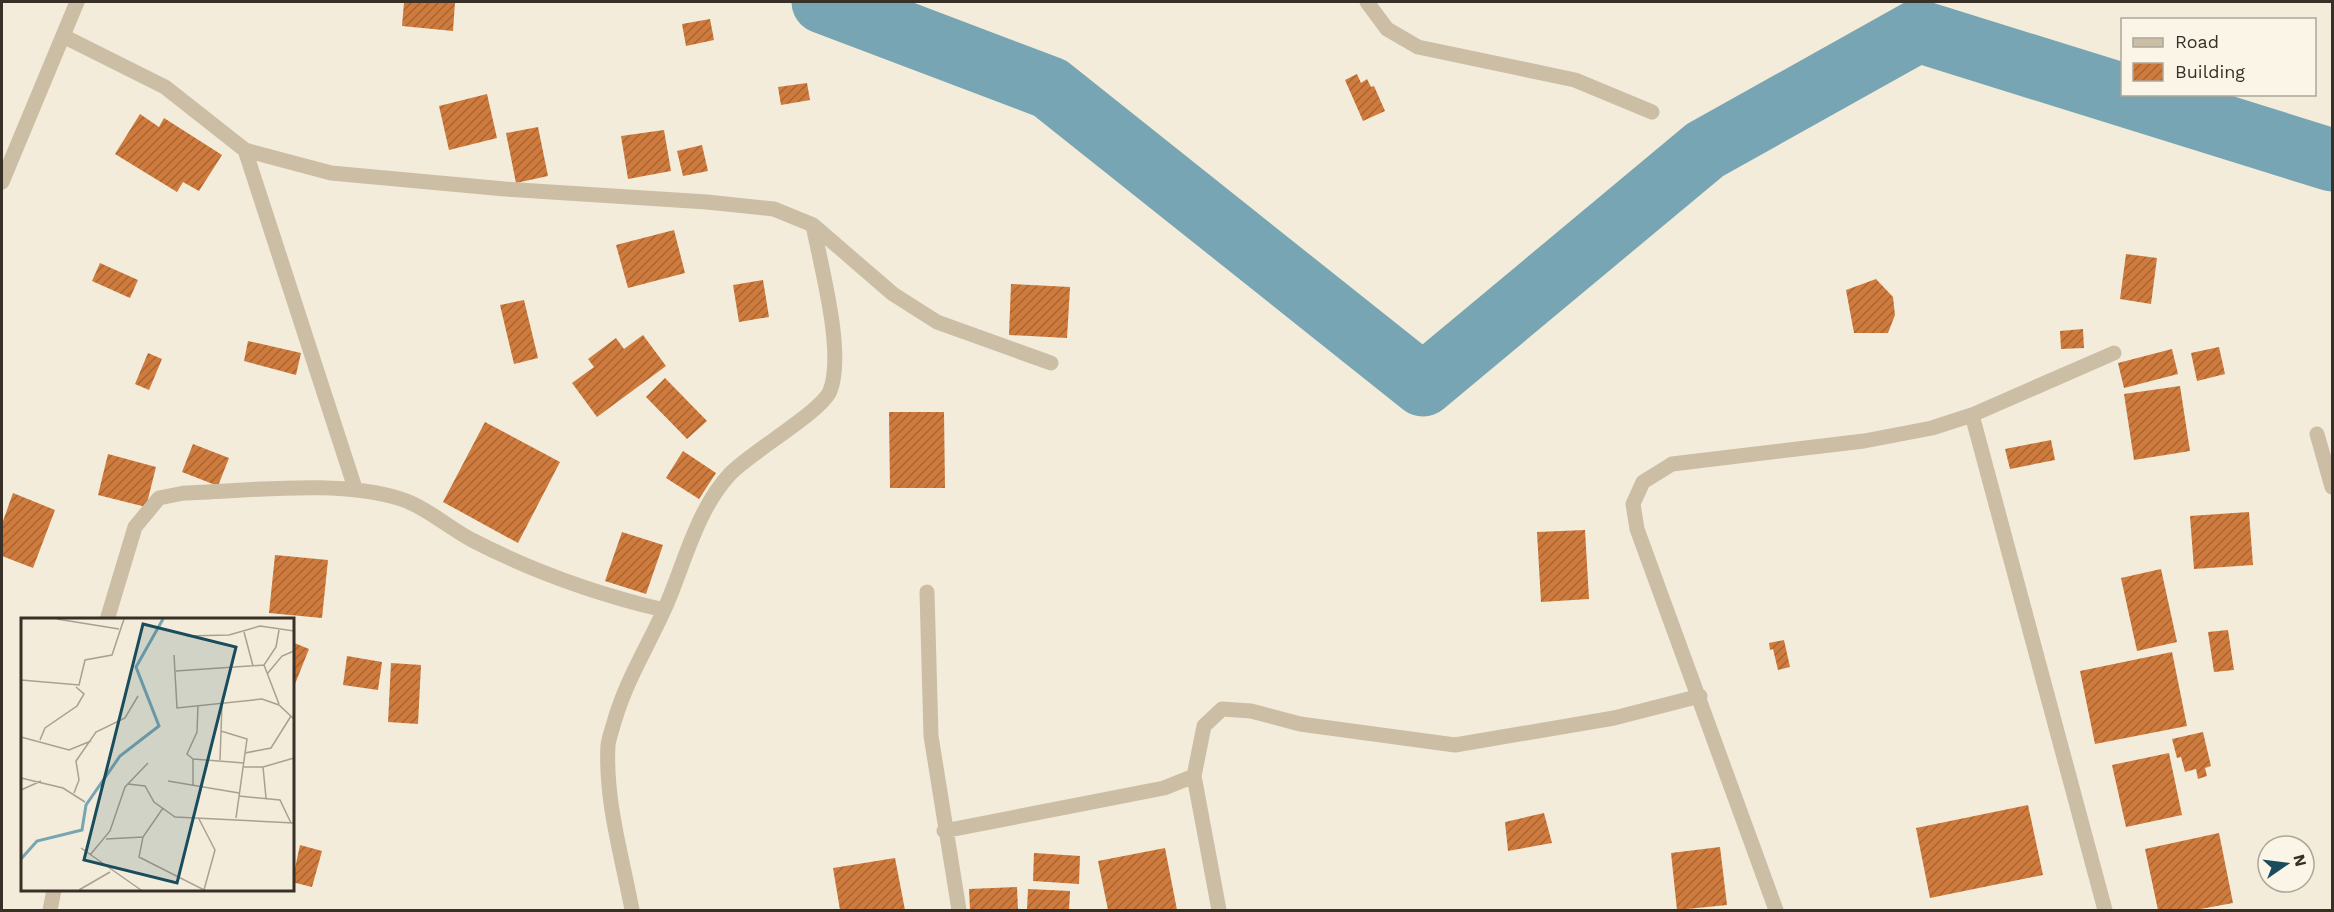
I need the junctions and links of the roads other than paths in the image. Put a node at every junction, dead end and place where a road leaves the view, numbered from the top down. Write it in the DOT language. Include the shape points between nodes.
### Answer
graph roads {
  1 [pos="77,2"];
  2 [pos="1367,2"];
  3 [pos="63,36"];
  4 [pos="1652,112"];
  5 [pos="244,150"];
  6 [pos="2,182"];
  7 [pos="813,225"];
  8 [pos="2114,353"];
  9 [pos="1051,363"];
  10 [pos="1971,415"];
  11 [pos="2317,434"];
  12 [pos="2332,487"];
  13 [pos="355,488"];
  14 [pos="927,592"];
  15 [pos="664,610"];
  16 [pos="108,618"];
  17 [pos="1700,696"];
  18 [pos="1194,776"];
  19 [pos="944,831"];
  20 [pos="54,891"];
  21 [pos="50,910"];
  22 [pos="633,910"];
  23 [pos="959,910"];
  24 [pos="1219,910"];
  25 [pos="1776,910"];
  26 [pos="2105,910"];
  1 -- 3 [label="street"];
  2 -- 4 [label="street" via="1387,29 1418,47 1575,80"];
  3 -- 5 [label="street" via="165,87"];
  3 -- 6 [label="street"];
  5 -- 7 [label="street" via="331,173 774,209"];
  5 -- 13 [label="street"];
  7 -- 9 [label="street" via="893,294 937,322"];
  7 -- 15 [label="street" via="832,327 835,366 830,392 805,417 754,452 728,476 704,513"];
  8 -- 10 [label="street"];
  10 -- 17 [label="street" via="1932,428 1864,441 1672,464 1643,482 1633,504 1637,529"];
  10 -- 26 [label="street"];
  11 -- 12 [label="street"];
  13 -- 15 [label="street" via="403,499 472,540 562,582"];
  13 -- 16 [label="street" via="184,493 159,498 135,527"];
  14 -- 19 [label="street" via="931,736"];
  15 -- 22 [label="street" via="624,688 608,743 609,795"];
  17 -- 18 [label="street" via="1614,718 1455,745 1300,724 1251,711 1222,710 1204,726"];
  17 -- 25 [label="street"];
  18 -- 19 [label="street" via="1164,788"];
  18 -- 24 [label="street"];
  19 -- 23 [label="street"];
  20 -- 21 [label="street"];
}
